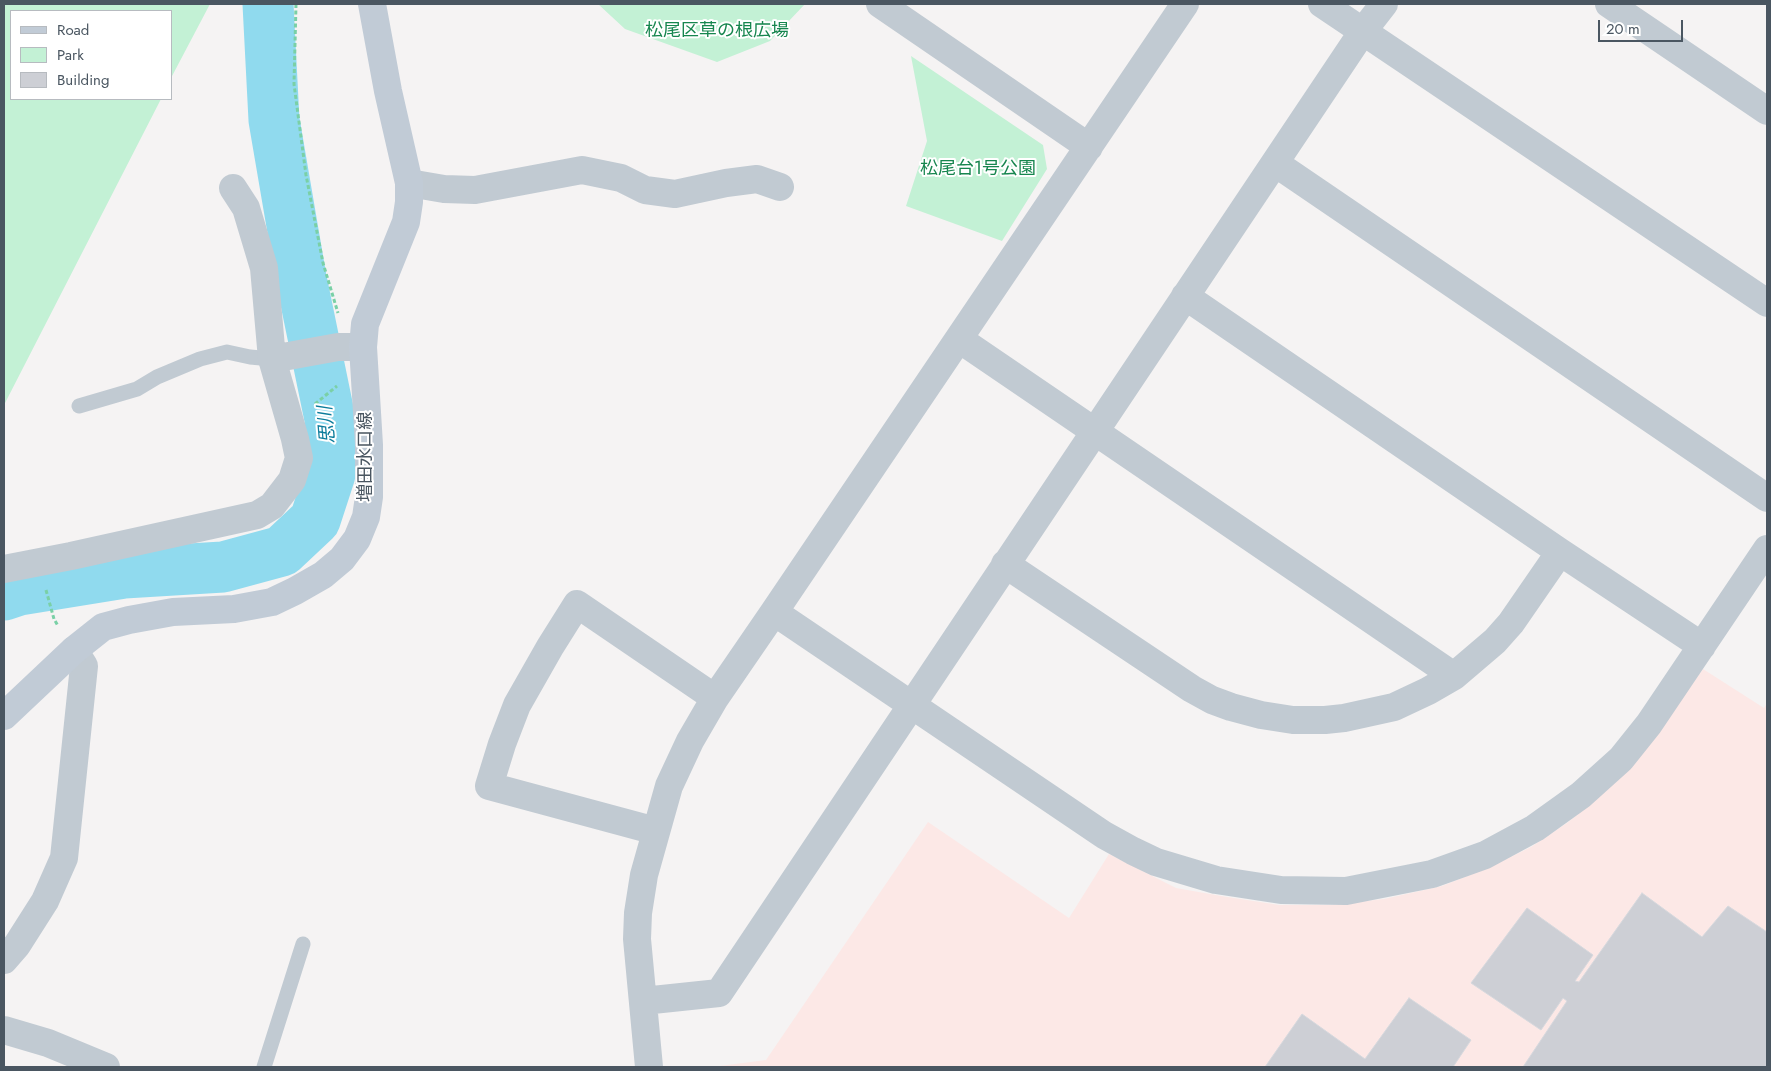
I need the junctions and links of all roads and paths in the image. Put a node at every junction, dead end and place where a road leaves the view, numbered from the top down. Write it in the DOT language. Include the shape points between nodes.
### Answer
graph roads {
  1 [pos="296,4"];
  2 [pos="372,4"];
  3 [pos="880,4"];
  4 [pos="1185,4"];
  5 [pos="1322,4"];
  6 [pos="1384,4"];
  7 [pos="1609,4"];
  8 [pos="1363,31"];
  9 [pos="1767,111"];
  10 [pos="1089,147"];
  11 [pos="1275,163"];
  12 [pos="409,183"];
  13 [pos="780,187"];
  14 [pos="232,188"];
  15 [pos="1186,296"];
  16 [pos="1767,303"];
  17 [pos="959,339"];
  18 [pos="348,347"];
  19 [pos="279,358"];
  20 [pos="314,404"];
  21 [pos="79,406"];
  22 [pos="1095,431"];
  23 [pos="1767,498"];
  24 [pos="1767,549"];
  25 [pos="1560,552"];
  26 [pos="1005,564"];
  27 [pos="4,569"];
  28 [pos="45,586"];
  29 [pos="774,612"];
  30 [pos="54,619"];
  31 [pos="1702,646"];
  32 [pos="74,650"];
  33 [pos="1454,676"];
  34 [pos="715,698"];
  35 [pos="911,704"];
  36 [pos="4,716"];
  37 [pos="656,831"];
  38 [pos="303,944"];
  39 [pos="4,960"];
  40 [pos="642,1001"];
  41 [pos="4,1030"];
  42 [pos="106,1067"];
  43 [pos="264,1067"];
  44 [pos="648,1067"];
  1 -- 18 [label="path" via="294,84 304,157 323,263"];
  2 -- 12 [label="main road, 増田水口線"];
  3 -- 10 [label="street"];
  4 -- 10 [label="street"];
  5 -- 8 [label="street"];
  6 -- 8 [label="street"];
  7 -- 9 [label="street"];
  8 -- 11 [label="street"];
  8 -- 16 [label="street"];
  10 -- 17 [label="street"];
  11 -- 15 [label="street"];
  11 -- 23 [label="street"];
  12 -- 13 [label="street" via="475,190 582,170 621,178 645,190 675,194 757,179"];
  12 -- 18 [label="main road, 増田水口線" via="406,222 365,324"];
  14 -- 19 [label="street" via="246,208 264,268"];
  15 -- 22 [label="street"];
  15 -- 25 [label="street"];
  17 -- 22 [label="street"];
  17 -- 29 [label="street"];
  18 -- 19 [label="street"];
  18 -- 20 [label="path" via="344,381"];
  18 -- 32 [label="main road, 増田水口線" via="369,445 369,497 366,517 357,538 342,559 323,575 272,602 129,620 103,627"];
  19 -- 21 [label="lane" via="227,352 191,363 136,389"];
  19 -- 27 [label="street" via="299,458 292,480 272,506 257,515"];
  22 -- 26 [label="street"];
  22 -- 33 [label="street"];
  24 -- 31 [label="street"];
  25 -- 31 [label="street"];
  25 -- 33 [label="street" via="1511,623 1478,658"];
  26 -- 33 [label="street" via="1192,689 1212,700 1254,713 1293,720 1344,718 1394,707"];
  26 -- 35 [label="street"];
  28 -- 30 [label="path"];
  29 -- 34 [label="street"];
  29 -- 35 [label="street"];
  31 -- 35 [label="street" via="1621,759 1555,815 1512,841 1462,864 1410,880 1346,891 1281,890 1240,884 1156,862 1104,835"];
  32 -- 36 [label="main road, 増田水口線"];
  32 -- 39 [label="street" via="84,666 64,858 45,901"];
  34 -- 37 [label="street" via="669,786"];
  34 -- 37 [label="street" via="577,604 517,705 489,786"];
  35 -- 40 [label="street" via="719,993"];
  37 -- 40 [label="street" via="638,913"];
  38 -- 43 [label="lane"];
  40 -- 44 [label="street"];
  41 -- 42 [label="street" via="48,1043"];
}
